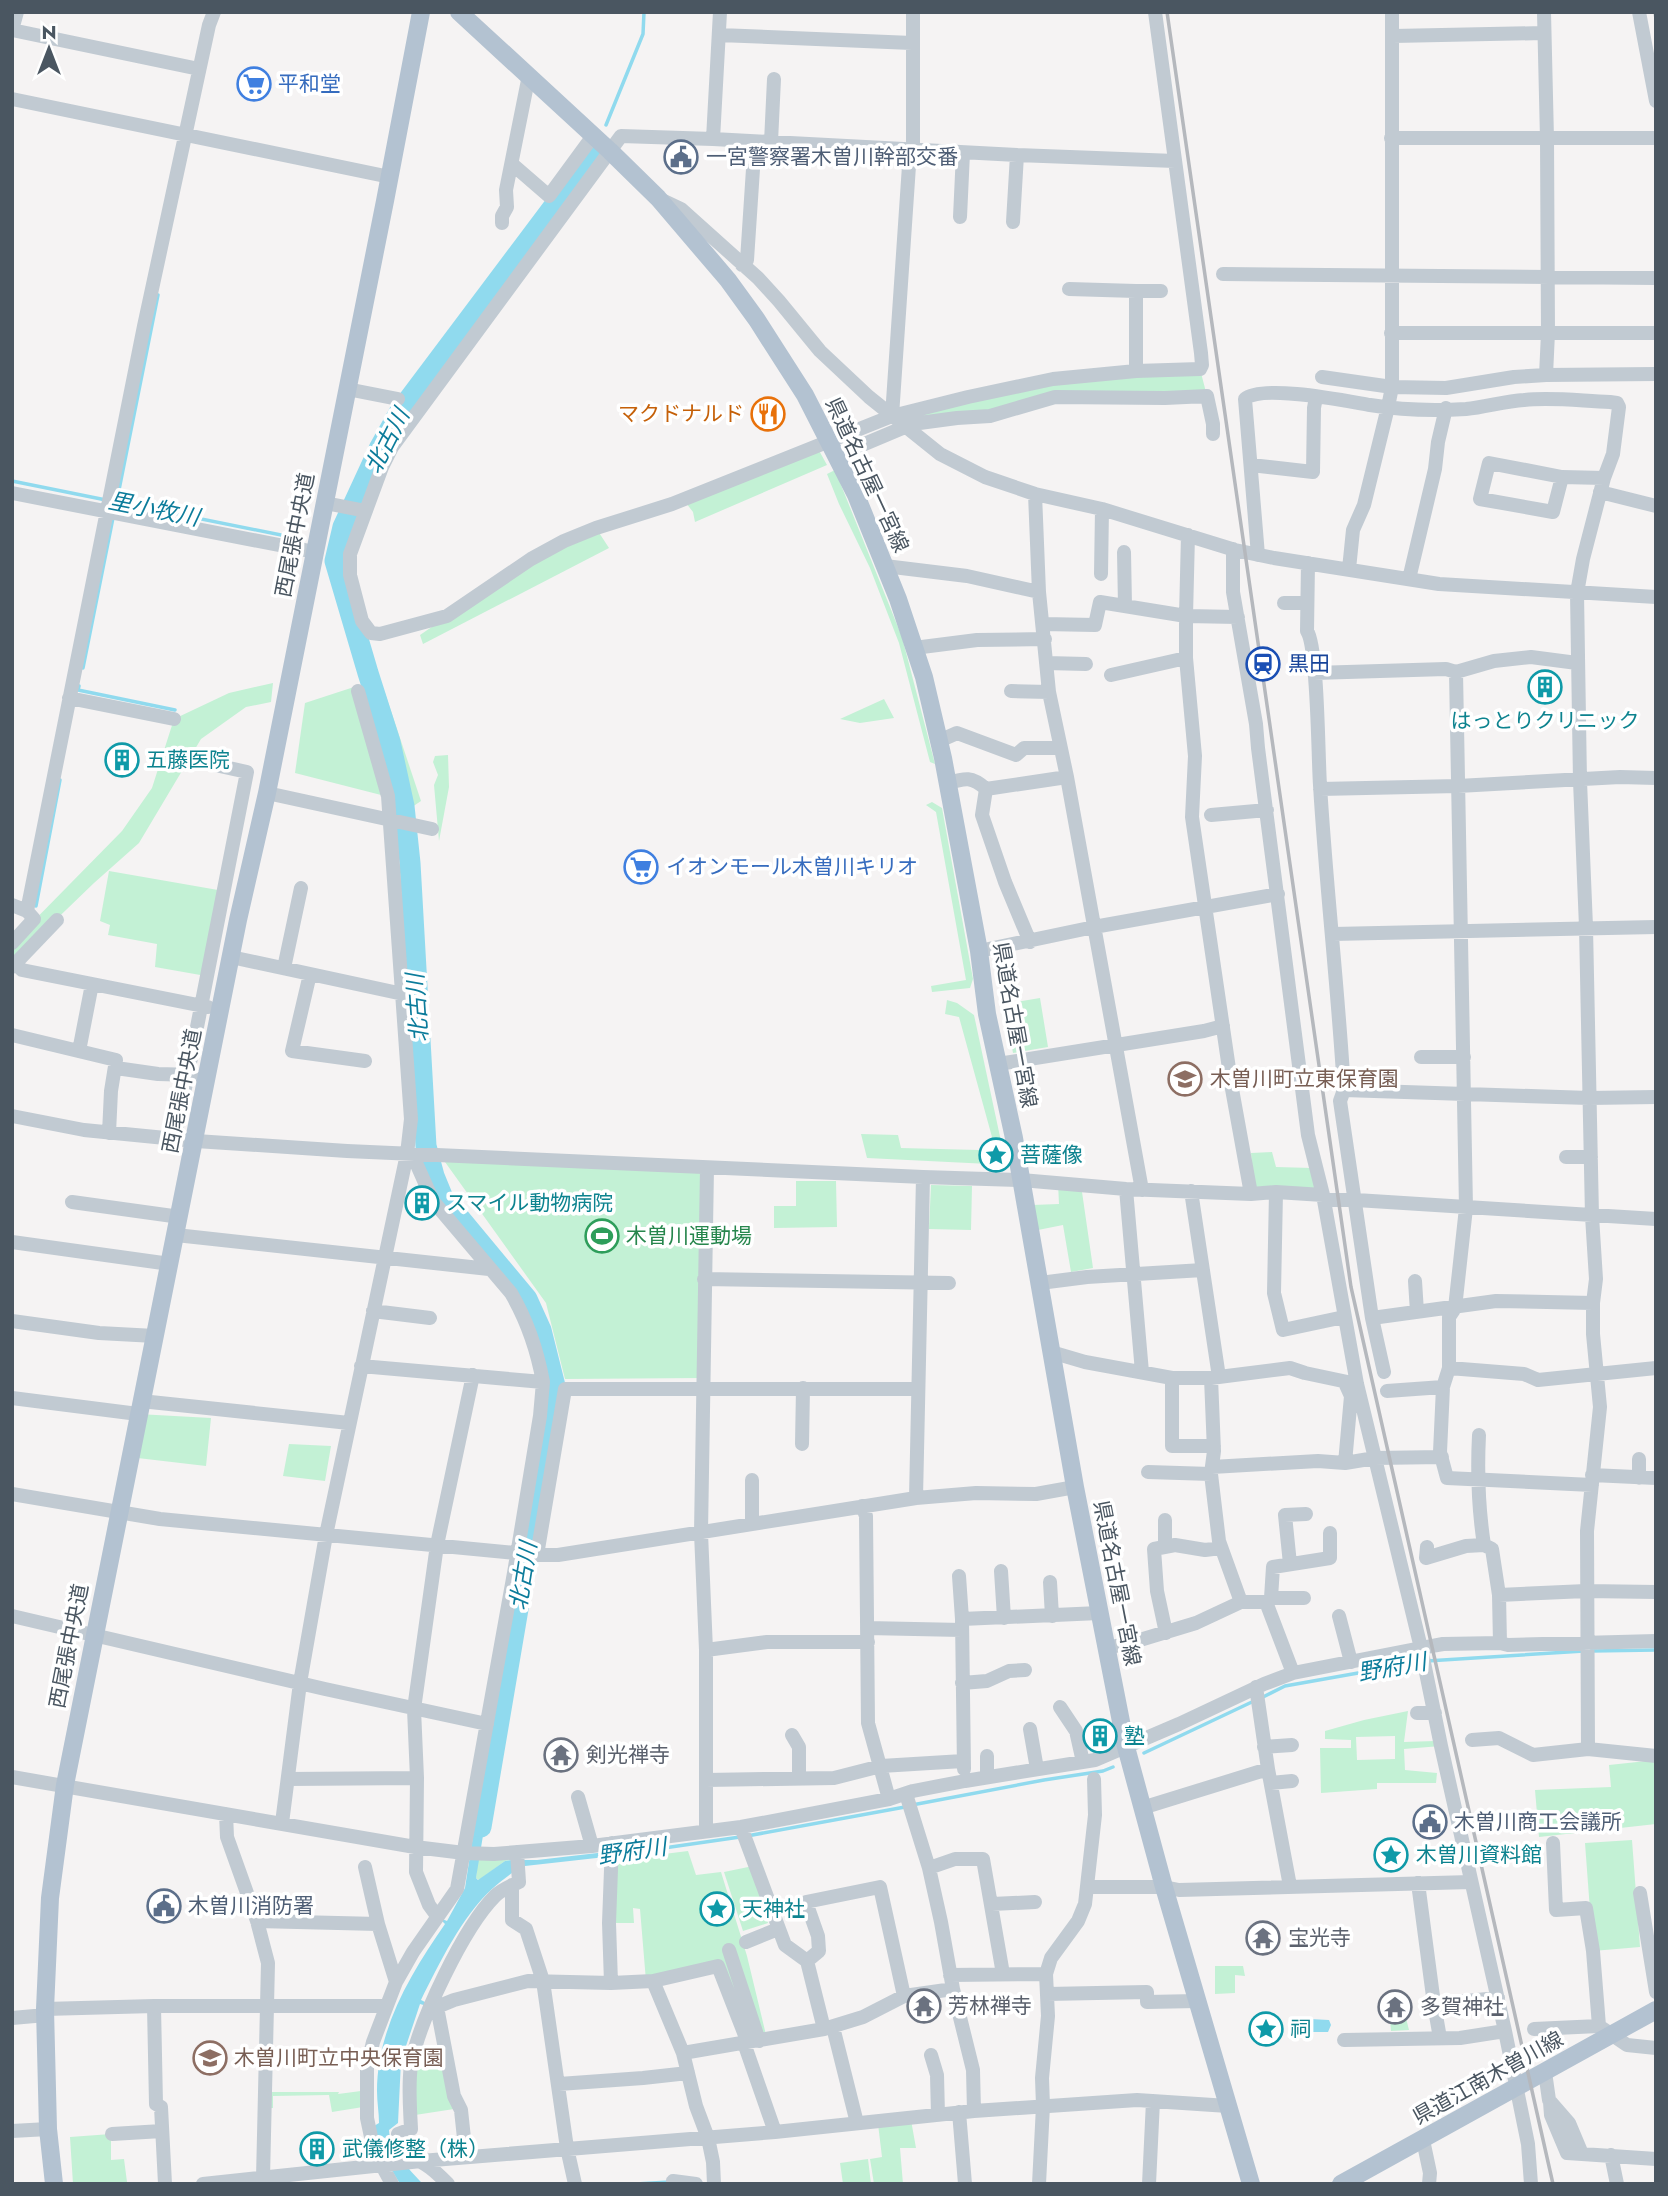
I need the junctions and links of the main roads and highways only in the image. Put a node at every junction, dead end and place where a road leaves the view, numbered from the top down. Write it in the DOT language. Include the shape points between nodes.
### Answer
graph roads {
  1 [pos="421,12"];
  2 [pos="459,12"];
  3 [pos="1656,2010"];
  4 [pos="1372,2175"];
  5 [pos="54,2184"];
  6 [pos="1251,2184"];
  7 [pos="1341,2184"];
  1 -- 5 [label="main road, 西尾張中央道" via="347,389 332,504 315,552 238,920 65,1785 50,1898 45,2012"];
  2 -- 6 [label="main road, 県道名古屋一宮線" via="658,198 728,280 804,395 856,495 898,599 948,783 1126,1747"];
  3 -- 4 [label="main road, 県道江南木曽川線" via="1606,2030 1545,2072 1423,2140"];
  4 -- 7 [label="main road, 県道江南木曽川線"];
}
